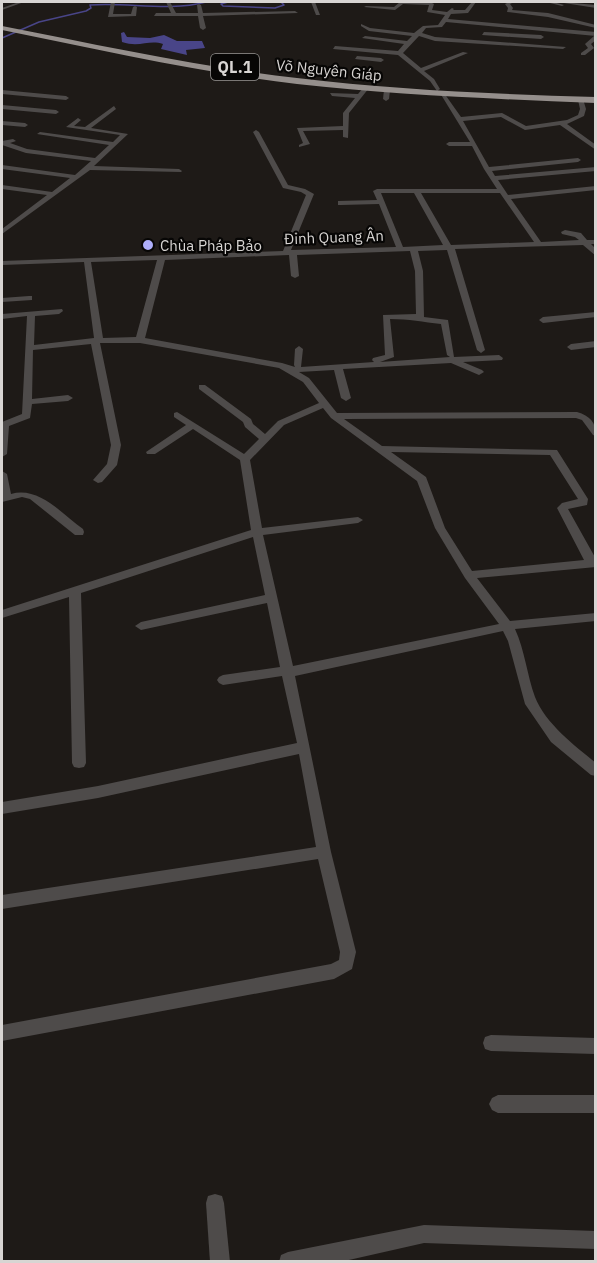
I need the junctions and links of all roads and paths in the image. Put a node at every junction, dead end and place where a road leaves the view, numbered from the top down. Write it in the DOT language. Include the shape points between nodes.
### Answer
graph roads {
  1 [pos="22,2"];
  2 [pos="112,2"];
  3 [pos="313,2"];
  4 [pos="402,2"];
  5 [pos="474,2"];
  6 [pos="512,2"];
  7 [pos="548,2"];
  8 [pos="564,3"];
  9 [pos="168,4"];
  10 [pos="199,5"];
  11 [pos="135,7"];
  12 [pos="366,7"];
  13 [pos="596,7"];
  14 [pos="2,9"];
  15 [pos="295,13"];
  16 [pos="449,13"];
  17 [pos="200,14"];
  18 [pos="318,14"];
  19 [pos="156,15"];
  20 [pos="174,15"];
  21 [pos="548,15"];
  22 [pos="2,23"];
  23 [pos="363,25"];
  24 [pos="596,27"];
  25 [pos="9,28"];
  26 [pos="203,28"];
  27 [pos="31,31"];
  28 [pos="417,33"];
  29 [pos="464,33"];
  30 [pos="475,34"];
  31 [pos="541,37"];
  32 [pos="595,37"];
  33 [pos="365,39"];
  34 [pos="407,43"];
  35 [pos="563,47"];
  36 [pos="335,48"];
  37 [pos="400,53"];
  38 [pos="465,53"];
  39 [pos="596,56"];
  40 [pos="357,58"];
  41 [pos="390,60"];
  42 [pos="401,61"];
  43 [pos="412,62"];
  44 [pos="421,70"];
  45 [pos="366,88"];
  46 [pos="439,91"];
  47 [pos="332,94"];
  48 [pos="3,95"];
  49 [pos="596,95"];
  50 [pos="358,96"];
  51 [pos="66,98"];
  52 [pos="581,100"];
  53 [pos="596,100"];
  54 [pos="27,101"];
  55 [pos="53,104"];
  56 [pos="2,107"];
  57 [pos="19,108"];
  58 [pos="114,108"];
  59 [pos="56,112"];
  60 [pos="459,119"];
  61 [pos="78,120"];
  62 [pos="2,123"];
  63 [pos="561,123"];
  64 [pos="25,125"];
  65 [pos="346,128"];
  66 [pos="86,129"];
  67 [pos="256,132"];
  68 [pos="40,134"];
  69 [pos="346,137"];
  70 [pos="13,141"];
  71 [pos="115,144"];
  72 [pos="449,144"];
  73 [pos="474,144"];
  74 [pos="301,146"];
  75 [pos="596,148"];
  76 [pos="96,160"];
  77 [pos="578,160"];
  78 [pos="2,166"];
  79 [pos="88,168"];
  80 [pos="487,169"];
  81 [pos="596,169"];
  82 [pos="179,171"];
  83 [pos="76,177"];
  84 [pos="494,178"];
  85 [pos="2,187"];
  86 [pos="596,188"];
  87 [pos="416,191"];
  88 [pos="54,194"];
  89 [pos="506,194"];
  90 [pos="380,202"];
  91 [pos="341,203"];
  92 [pos="2,232"];
  93 [pos="566,232"];
  94 [pos="585,242"];
  95 [pos="596,242"];
  96 [pos="539,244"];
  97 [pos="449,247"];
  98 [pos="400,248"];
  99 [pos="413,248"];
  100 [pos="290,252"];
  101 [pos="596,254"];
  102 [pos="162,256"];
  103 [pos="87,259"];
  104 [pos="2,263"];
  105 [pos="295,276"];
  106 [pos="29,298"];
  107 [pos="2,300"];
  108 [pos="59,311"];
  109 [pos="31,314"];
  110 [pos="596,314"];
  111 [pos="2,316"];
  112 [pos="420,316"];
  113 [pos="543,320"];
  114 [pos="97,340"];
  115 [pos="140,340"];
  116 [pos="596,344"];
  117 [pos="571,347"];
  118 [pos="29,348"];
  119 [pos="299,349"];
  120 [pos="481,350"];
  121 [pos="452,357"];
  122 [pos="499,358"];
  123 [pos="290,367"];
  124 [pos="338,367"];
  125 [pos="479,372"];
  126 [pos="202,387"];
  127 [pos="68,398"];
  128 [pos="346,398"];
  129 [pos="28,402"];
  130 [pos="324,404"];
  131 [pos="177,415"];
  132 [pos="334,416"];
  133 [pos="193,425"];
  134 [pos="596,433"];
  135 [pos="265,439"];
  136 [pos="380,449"];
  137 [pos="151,452"];
  138 [pos="2,454"];
  139 [pos="245,459"];
  140 [pos="2,474"];
  141 [pos="98,480"];
  142 [pos="4,499"];
  143 [pos="358,520"];
  144 [pos="80,532"];
  145 [pos="257,532"];
  146 [pos="594,564"];
  147 [pos="470,575"];
  148 [pos="75,591"];
  149 [pos="272,598"];
  150 [pos="2,614"];
  151 [pos="596,617"];
  152 [pos="141,626"];
  153 [pos="507,626"];
  154 [pos="289,671"];
  155 [pos="223,680"];
  156 [pos="304,747"];
  157 [pos="79,763"];
  158 [pos="596,771"];
  159 [pos="2,808"];
  160 [pos="324,852"];
  161 [pos="2,902"];
  162 [pos="2,1033"];
  163 [pos="491,1043"];
  164 [pos="596,1046"];
  165 [pos="498,1104"];
  166 [pos="596,1104"];
  167 [pos="215,1203"];
  168 [pos="596,1240"];
  169 [pos="331,1257"];
  170 [pos="220,1262"];
  171 [pos="288,1262"];
  1 -- 14 [label="street"];
  2 -- 11 [label="street" via="110,16 133,16"];
  3 -- 18 [label="street"];
  4 -- 12 [label="street" via="395,9"];
  4 -- 16 [label="street" via="432,4 429,11"];
  5 -- 16 [label="street" via="466,12"];
  6 -- 21 [label="street" via="507,4 509,11"];
  7 -- 8 [label="street"];
  8 -- 13 [label="street"];
  8 -- 21 [label="street"];
  9 -- 20 [label="street"];
  10 -- 17 [label="street"];
  15 -- 17 [label="street"];
  16 -- 28 [label="street" via="440,26"];
  16 -- 32 [label="street"];
  17 -- 20 [label="street"];
  17 -- 26 [label="street"];
  19 -- 20 [label="street"];
  21 -- 24 [label="street"];
  22 -- 25 [label="highway, QL.1"];
  23 -- 28 [label="street" via="369,29"];
  25 -- 27 [label="highway, QL.1"];
  27 -- 45 [label="highway, Võ Nguyên Giáp / QL.1" via="225,71"];
  27 -- 46 [label="highway, Võ Nguyên Giáp / QL.1" via="299,76"];
  28 -- 29 [label="street"];
  28 -- 34 [label="street"];
  28 -- 35 [label="street" via="435,39"];
  30 -- 31 [label="street"];
  32 -- 39 [label="street" via="588,44 591,48 583,54"];
  33 -- 34 [label="street"];
  34 -- 37 [label="street"];
  36 -- 37 [label="street"];
  37 -- 43 [label="street"];
  38 -- 44 [label="street"];
  40 -- 41 [label="street"];
  42 -- 43 [label="street"];
  43 -- 44 [label="street"];
  44 -- 46 [label="street"];
  45 -- 46 [label="highway, Võ Nguyên Giáp / QL.1" via="386,95"];
  45 -- 50 [label="street"];
  46 -- 49 [label="highway, Võ Nguyên Giáp / QL.1"];
  46 -- 52 [label="highway, Võ Nguyên Giáp / QL.1"];
  46 -- 60 [label="street"];
  47 -- 50 [label="street"];
  48 -- 51 [label="street"];
  48 -- 54 [label="street"];
  50 -- 65 [label="street" via="346,113"];
  52 -- 53 [label="highway, Võ Nguyên Giáp / QL.1"];
  52 -- 63 [label="street" via="581,116"];
  54 -- 55 [label="street"];
  54 -- 57 [label="street"];
  56 -- 57 [label="street"];
  57 -- 59 [label="street"];
  58 -- 66 [label="street"];
  60 -- 63 [label="street" via="502,115 525,128"];
  60 -- 73 [label="street"];
  61 -- 66 [label="street" via="69,127"];
  62 -- 64 [label="street"];
  63 -- 75 [label="street"];
  65 -- 69 [label="street"];
  65 -- 74 [label="street" via="299,129 307,144"];
  66 -- 71 [label="street" via="125,134"];
  67 -- 100 [label="street" via="285,187 310,194"];
  68 -- 71 [label="street"];
  70 -- 76 [label="street" via="2,142 26,151"];
  71 -- 76 [label="street"];
  72 -- 73 [label="street"];
  73 -- 80 [label="street"];
  76 -- 79 [label="street"];
  77 -- 80 [label="street"];
  78 -- 83 [label="street"];
  79 -- 82 [label="street"];
  79 -- 83 [label="street"];
  80 -- 84 [label="street"];
  81 -- 84 [label="street"];
  83 -- 88 [label="street"];
  84 -- 89 [label="street"];
  85 -- 88 [label="street"];
  86 -- 89 [label="street"];
  87 -- 89 [label="street"];
  87 -- 90 [label="street" via="377,191"];
  87 -- 97 [label="street"];
  88 -- 92 [label="street"];
  89 -- 96 [label="street"];
  90 -- 91 [label="street"];
  90 -- 98 [label="street"];
  93 -- 94 [label="street" via="577,234"];
  94 -- 95 [label="street, Đinh Quang Ân"];
  94 -- 96 [label="street, Đinh Quang Ân"];
  94 -- 101 [label="street"];
  96 -- 97 [label="street, Đinh Quang Ân"];
  97 -- 99 [label="street, Đinh Quang Ân"];
  97 -- 120 [label="street"];
  98 -- 99 [label="street, Đinh Quang Ân"];
  98 -- 100 [label="street, Đinh Quang Ân"];
  99 -- 112 [label="street" via="420,279"];
  100 -- 102 [label="street, Đinh Quang Ân"];
  100 -- 105 [label="street"];
  102 -- 103 [label="street, Đinh Quang Ân"];
  102 -- 115 [label="street"];
  103 -- 104 [label="street, Đinh Quang Ân"];
  103 -- 114 [label="street"];
  106 -- 107 [label="street"];
  108 -- 109 [label="street"];
  109 -- 111 [label="street"];
  109 -- 118 [label="street"];
  110 -- 113 [label="street"];
  112 -- 121 [label="street" via="421,320 445,322"];
  112 -- 123 [label="street" via="386,317 389,359"];
  114 -- 115 [label="street"];
  114 -- 118 [label="street"];
  114 -- 141 [label="street" via="116,445 112,465"];
  115 -- 123 [label="street"];
  116 -- 117 [label="street"];
  118 -- 129 [label="street"];
  119 -- 123 [label="street"];
  121 -- 122 [label="street"];
  121 -- 124 [label="street"];
  121 -- 125 [label="street"];
  123 -- 124 [label="street"];
  123 -- 130 [label="street"];
  124 -- 128 [label="street"];
  126 -- 135 [label="street" via="248,421"];
  127 -- 129 [label="street"];
  129 -- 138 [label="street" via="26,418 4,424"];
  130 -- 132 [label="street"];
  130 -- 135 [label="street" via="281,423"];
  131 -- 133 [label="street"];
  132 -- 134 [label="street" via="577,415 585,418"];
  132 -- 136 [label="street"];
  133 -- 137 [label="street"];
  133 -- 139 [label="street"];
  135 -- 139 [label="street"];
  136 -- 146 [label="street" via="553,452 583,499 579,505 562,508"];
  136 -- 147 [label="street" via="422,479 440,528"];
  139 -- 145 [label="street"];
  140 -- 142 [label="street"];
  142 -- 144 [label="street" via="21,494 34,497"];
  143 -- 145 [label="street"];
  145 -- 148 [label="street"];
  145 -- 149 [label="street"];
  146 -- 147 [label="street"];
  147 -- 153 [label="street"];
  148 -- 150 [label="street"];
  148 -- 157 [label="street"];
  149 -- 152 [label="street"];
  149 -- 154 [label="street"];
  151 -- 153 [label="street"];
  153 -- 154 [label="street"];
  153 -- 158 [label="street" via="530,702 539,717 556,738"];
  154 -- 155 [label="street"];
  154 -- 156 [label="street"];
  156 -- 159 [label="street" via="98,792"];
  156 -- 160 [label="street"];
  160 -- 161 [label="street"];
  160 -- 162 [label="street" via="348,952 346,964 334,971"];
  163 -- 164 [label="street"];
  165 -- 166 [label="street"];
  167 -- 170 [label="street"];
  168 -- 169 [label="street" via="423,1234"];
  169 -- 171 [label="street"];
}
